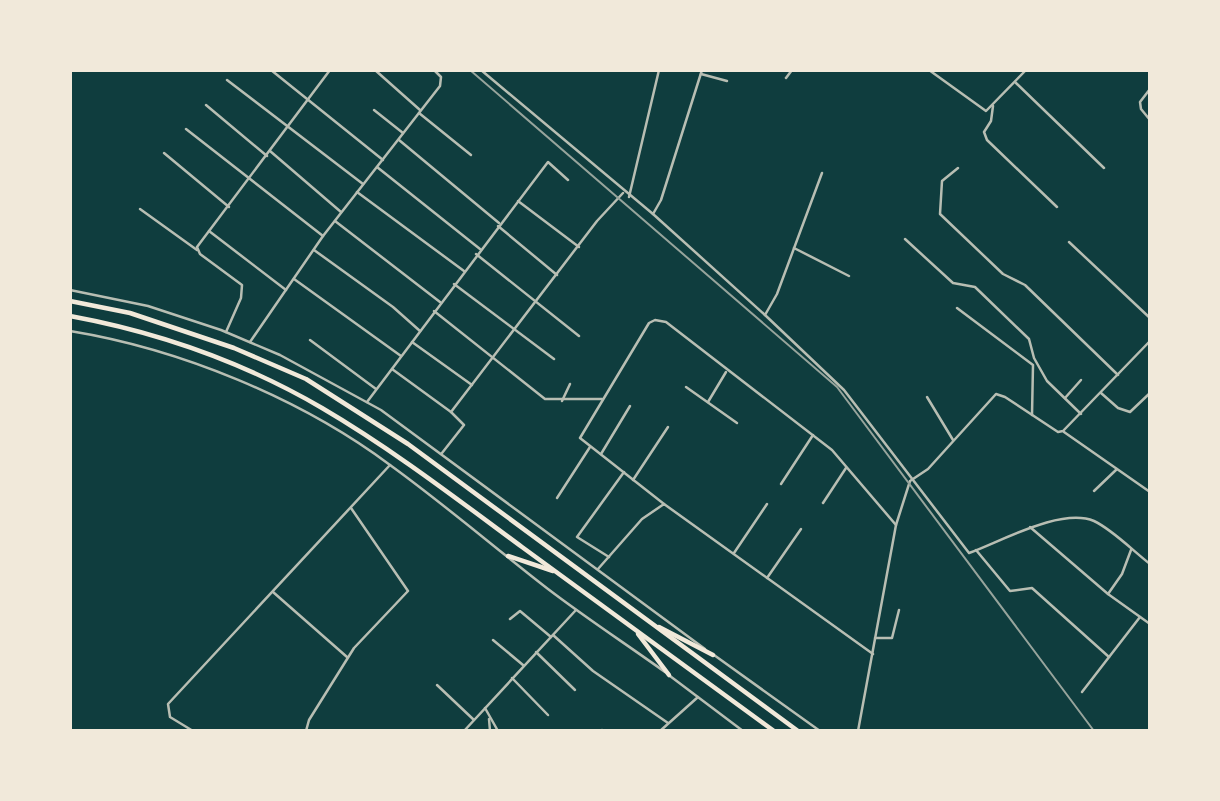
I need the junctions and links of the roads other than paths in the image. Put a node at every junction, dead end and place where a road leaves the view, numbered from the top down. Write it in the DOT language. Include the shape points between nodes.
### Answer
graph roads {
  1 [pos="271,70"];
  2 [pos="375,70"];
  3 [pos="434,70"];
  4 [pos="481,70"];
  5 [pos="659,70"];
  6 [pos="792,70"];
  7 [pos="929,70"];
  8 [pos="1026,70"];
  9 [pos="327,71"];
  10 [pos="701,72"];
  11 [pos="786,78"];
  12 [pos="227,80"];
  13 [pos="727,80"];
  14 [pos="1015,83"];
  15 [pos="1150,89"];
  16 [pos="309,99"];
  17 [pos="206,105"];
  18 [pos="993,106"];
  19 [pos="374,110"];
  20 [pos="419,111"];
  21 [pos="1150,120"];
  22 [pos="289,126"];
  23 [pos="186,130"];
  24 [pos="403,133"];
  25 [pos="398,139"];
  26 [pos="270,152"];
  27 [pos="164,153"];
  28 [pos="471,155"];
  29 [pos="267,156"];
  30 [pos="383,160"];
  31 [pos="377,167"];
  32 [pos="958,168"];
  33 [pos="1104,168"];
  34 [pos="822,173"];
  35 [pos="249,180"];
  36 [pos="568,180"];
  37 [pos="363,184"];
  38 [pos="357,192"];
  39 [pos="624,192"];
  40 [pos="629,197"];
  41 [pos="518,201"];
  42 [pos="229,207"];
  43 [pos="1057,207"];
  44 [pos="140,209"];
  45 [pos="341,212"];
  46 [pos="653,214"];
  47 [pos="335,221"];
  48 [pos="498,224"];
  49 [pos="209,231"];
  50 [pos="323,236"];
  51 [pos="905,239"];
  52 [pos="1069,242"];
  53 [pos="579,247"];
  54 [pos="794,248"];
  55 [pos="480,249"];
  56 [pos="197,250"];
  57 [pos="314,250"];
  58 [pos="476,254"];
  59 [pos="464,271"];
  60 [pos="557,275"];
  61 [pos="849,276"];
  62 [pos="294,279"];
  63 [pos="454,284"];
  64 [pos="286,289"];
  65 [pos="70,290"];
  66 [pos="70,301"];
  67 [pos="537,302"];
  68 [pos="440,303"];
  69 [pos="957,307"];
  70 [pos="435,311"];
  71 [pos="765,315"];
  72 [pos="70,316"];
  73 [pos="1150,318"];
  74 [pos="514,330"];
  75 [pos="70,331"];
  76 [pos="420,331"];
  77 [pos="226,332"];
  78 [pos="579,336"];
  79 [pos="310,340"];
  80 [pos="1150,341"];
  81 [pos="250,342"];
  82 [pos="412,342"];
  83 [pos="401,356"];
  84 [pos="492,358"];
  85 [pos="554,359"];
  86 [pos="391,369"];
  87 [pos="727,370"];
  88 [pos="1118,375"];
  89 [pos="1081,380"];
  90 [pos="570,384"];
  91 [pos="472,385"];
  92 [pos="686,387"];
  93 [pos="376,389"];
  94 [pos="1101,393"];
  95 [pos="1150,393"];
  96 [pos="927,397"];
  97 [pos="1065,398"];
  98 [pos="602,399"];
  99 [pos="562,401"];
  100 [pos="367,402"];
  101 [pos="708,402"];
  102 [pos="630,405"];
  103 [pos="451,412"];
  104 [pos="1081,414"];
  105 [pos="1032,415"];
  106 [pos="737,423"];
  107 [pos="668,427"];
  108 [pos="1063,432"];
  109 [pos="813,435"];
  110 [pos="953,440"];
  111 [pos="590,447"];
  112 [pos="442,453"];
  113 [pos="601,454"];
  114 [pos="390,465"];
  115 [pos="846,467"];
  116 [pos="1117,469"];
  117 [pos="624,472"];
  118 [pos="633,480"];
  119 [pos="913,480"];
  120 [pos="780,484"];
  121 [pos="1094,491"];
  122 [pos="1150,492"];
  123 [pos="557,498"];
  124 [pos="822,503"];
  125 [pos="664,504"];
  126 [pos="767,504"];
  127 [pos="351,508"];
  128 [pos="897,525"];
  129 [pos="1029,527"];
  130 [pos="801,529"];
  131 [pos="976,550"];
  132 [pos="1131,550"];
  133 [pos="734,553"];
  134 [pos="508,556"];
  135 [pos="609,557"];
  136 [pos="1150,565"];
  137 [pos="598,569"];
  138 [pos="558,573"];
  139 [pos="767,578"];
  140 [pos="274,592"];
  141 [pos="1108,594"];
  142 [pos="576,610"];
  143 [pos="899,610"];
  144 [pos="1140,617"];
  145 [pos="510,619"];
  146 [pos="646,620"];
  147 [pos="1150,624"];
  148 [pos="635,629"];
  149 [pos="552,636"];
  150 [pos="876,638"];
  151 [pos="493,640"];
  152 [pos="536,652"];
  153 [pos="713,654"];
  154 [pos="873,654"];
  155 [pos="348,657"];
  156 [pos="1110,657"];
  157 [pos="523,666"];
  158 [pos="669,675"];
  159 [pos="512,678"];
  160 [pos="437,685"];
  161 [pos="575,690"];
  162 [pos="1082,692"];
  163 [pos="698,697"];
  164 [pos="485,708"];
  165 [pos="548,715"];
  166 [pos="489,716"];
  167 [pos="474,720"];
  168 [pos="668,723"];
  169 [pos="193,731"];
  170 [pos="306,731"];
  171 [pos="464,731"];
  172 [pos="490,731"];
  173 [pos="498,731"];
  174 [pos="660,731"];
  175 [pos="743,731"];
  176 [pos="774,731"];
  177 [pos="798,731"];
  178 [pos="820,731"];
  179 [pos="858,731"];
  1 -- 16 [label="street"];
  2 -- 20 [label="street"];
  3 -- 20 [label="street" via="442,82"];
  4 -- 39 [label="street"];
  5 -- 40 [label="street"];
  6 -- 11 [label="street"];
  7 -- 18 [label="street" via="981,110"];
  8 -- 14 [label="street"];
  9 -- 16 [label="street"];
  10 -- 13 [label="street"];
  10 -- 46 [label="street"];
  12 -- 22 [label="street"];
  14 -- 18 [label="street"];
  14 -- 33 [label="street"];
  15 -- 21 [label="street" via="1140,102"];
  16 -- 22 [label="street"];
  16 -- 30 [label="street"];
  17 -- 29 [label="street"];
  18 -- 43 [label="street" via="984,132 987,141"];
  19 -- 24 [label="street"];
  20 -- 24 [label="street"];
  20 -- 28 [label="street"];
  22 -- 26 [label="street"];
  22 -- 37 [label="street"];
  23 -- 35 [label="street"];
  24 -- 25 [label="street"];
  25 -- 30 [label="street"];
  25 -- 48 [label="street"];
  26 -- 29 [label="street"];
  26 -- 45 [label="street"];
  27 -- 42 [label="street"];
  29 -- 35 [label="street"];
  30 -- 31 [label="street"];
  31 -- 37 [label="street"];
  31 -- 55 [label="street"];
  32 -- 88 [label="street" via="942,181 940,214 1003,274 1025,285"];
  34 -- 54 [label="street"];
  35 -- 42 [label="street"];
  35 -- 50 [label="street"];
  36 -- 41 [label="street" via="548,162"];
  37 -- 38 [label="street"];
  38 -- 45 [label="street"];
  38 -- 59 [label="street"];
  39 -- 40 [label="street"];
  39 -- 53 [label="street"];
  40 -- 46 [label="street"];
  41 -- 48 [label="street"];
  41 -- 53 [label="street"];
  42 -- 49 [label="street"];
  44 -- 56 [label="street"];
  45 -- 47 [label="street"];
  46 -- 71 [label="street"];
  47 -- 50 [label="street"];
  47 -- 68 [label="street"];
  48 -- 55 [label="street"];
  48 -- 60 [label="street"];
  49 -- 56 [label="street"];
  49 -- 64 [label="street"];
  50 -- 57 [label="street"];
  51 -- 97 [label="street" via="953,283 975,287 1030,339 1047,381"];
  52 -- 73 [label="street"];
  53 -- 60 [label="street"];
  54 -- 61 [label="street"];
  54 -- 71 [label="street"];
  55 -- 58 [label="street"];
  56 -- 77 [label="street" via="243,285"];
  57 -- 62 [label="street"];
  57 -- 76 [label="street"];
  58 -- 59 [label="street"];
  58 -- 67 [label="street"];
  59 -- 63 [label="street"];
  60 -- 67 [label="street"];
  62 -- 64 [label="street"];
  62 -- 83 [label="street"];
  63 -- 68 [label="street"];
  63 -- 74 [label="street"];
  64 -- 81 [label="street"];
  65 -- 77 [label="street" via="148,306"];
  66 -- 146 [label="highway" via="143,317 306,379 408,444"];
  67 -- 74 [label="street"];
  67 -- 78 [label="street"];
  68 -- 70 [label="street"];
  69 -- 105 [label="street" via="1033,365"];
  70 -- 76 [label="street"];
  70 -- 84 [label="street"];
  71 -- 119 [label="street" via="844,390"];
  72 -- 138 [label="highway" via="185,346 252,372 322,407"];
  74 -- 84 [label="street"];
  74 -- 85 [label="street"];
  75 -- 114 [label="street" via="156,350 234,379 337,431"];
  76 -- 82 [label="street"];
  77 -- 81 [label="street"];
  79 -- 93 [label="street"];
  80 -- 88 [label="street"];
  81 -- 100 [label="street"];
  82 -- 83 [label="street"];
  82 -- 91 [label="street"];
  83 -- 86 [label="street"];
  84 -- 91 [label="street"];
  84 -- 99 [label="street" via="545,399"];
  86 -- 93 [label="street"];
  86 -- 103 [label="street"];
  87 -- 98 [label="street" via="666,322 655,320"];
  87 -- 101 [label="street"];
  87 -- 109 [label="street"];
  88 -- 94 [label="street"];
  89 -- 97 [label="street"];
  90 -- 99 [label="street"];
  91 -- 103 [label="street"];
  92 -- 101 [label="street"];
  93 -- 100 [label="street"];
  94 -- 95 [label="street" via="1130,412"];
  94 -- 104 [label="street"];
  96 -- 110 [label="street"];
  97 -- 104 [label="street"];
  98 -- 99 [label="street"];
  98 -- 111 [label="street" via="580,438"];
  100 -- 112 [label="street"];
  101 -- 106 [label="street"];
  102 -- 113 [label="street"];
  103 -- 112 [label="street" via="464,425"];
  104 -- 108 [label="street"];
  105 -- 108 [label="street"];
  105 -- 110 [label="street" via="996,394"];
  107 -- 118 [label="street"];
  108 -- 116 [label="street"];
  109 -- 115 [label="street"];
  109 -- 120 [label="street"];
  110 -- 119 [label="street"];
  111 -- 113 [label="street"];
  111 -- 123 [label="street"];
  112 -- 137 [label="street"];
  113 -- 117 [label="street"];
  114 -- 127 [label="street"];
  114 -- 134 [label="street"];
  115 -- 124 [label="street"];
  115 -- 128 [label="street"];
  116 -- 121 [label="street"];
  116 -- 122 [label="street"];
  117 -- 118 [label="street"];
  117 -- 135 [label="street" via="577,537"];
  118 -- 125 [label="street"];
  119 -- 128 [label="street" via="906,486"];
  119 -- 131 [label="street" via="969,552"];
  125 -- 133 [label="street"];
  125 -- 135 [label="street" via="642,520"];
  126 -- 133 [label="street"];
  127 -- 140 [label="street"];
  127 -- 155 [label="street" via="408,591"];
  128 -- 150 [label="street"];
  129 -- 131 [label="street"];
  129 -- 132 [label="street" via="1090,520"];
  129 -- 141 [label="street"];
  130 -- 139 [label="street"];
  131 -- 156 [label="street" via="1006,587 1014,591 1032,588"];
  132 -- 136 [label="street"];
  132 -- 141 [label="street"];
  133 -- 139 [label="street"];
  134 -- 138 [label="highway"];
  134 -- 142 [label="street"];
  135 -- 137 [label="street"];
  137 -- 153 [label="street"];
  138 -- 148 [label="highway"];
  139 -- 154 [label="street"];
  140 -- 155 [label="street"];
  140 -- 169 [label="street" via="168,704 170,717"];
  141 -- 144 [label="street"];
  142 -- 149 [label="street"];
  142 -- 158 [label="street"];
  143 -- 150 [label="street" via="892,638"];
  144 -- 147 [label="street"];
  144 -- 156 [label="street"];
  145 -- 149 [label="street" via="520,611"];
  146 -- 153 [label="highway"];
  146 -- 177 [label="highway"];
  148 -- 158 [label="highway"];
  148 -- 176 [label="highway"];
  149 -- 152 [label="street"];
  149 -- 168 [label="street"];
  150 -- 154 [label="street"];
  151 -- 157 [label="street"];
  152 -- 157 [label="street"];
  152 -- 161 [label="street"];
  153 -- 178 [label="street"];
  154 -- 179 [label="street"];
  155 -- 170 [label="street"];
  156 -- 162 [label="street"];
  157 -- 159 [label="street"];
  158 -- 163 [label="street"];
  159 -- 164 [label="street"];
  159 -- 165 [label="street"];
  160 -- 167 [label="street"];
  163 -- 168 [label="street"];
  163 -- 175 [label="street"];
  164 -- 166 [label="street"];
  164 -- 167 [label="street"];
  166 -- 172 [label="street"];
  166 -- 173 [label="street"];
  167 -- 171 [label="street"];
  168 -- 174 [label="street"];
}
